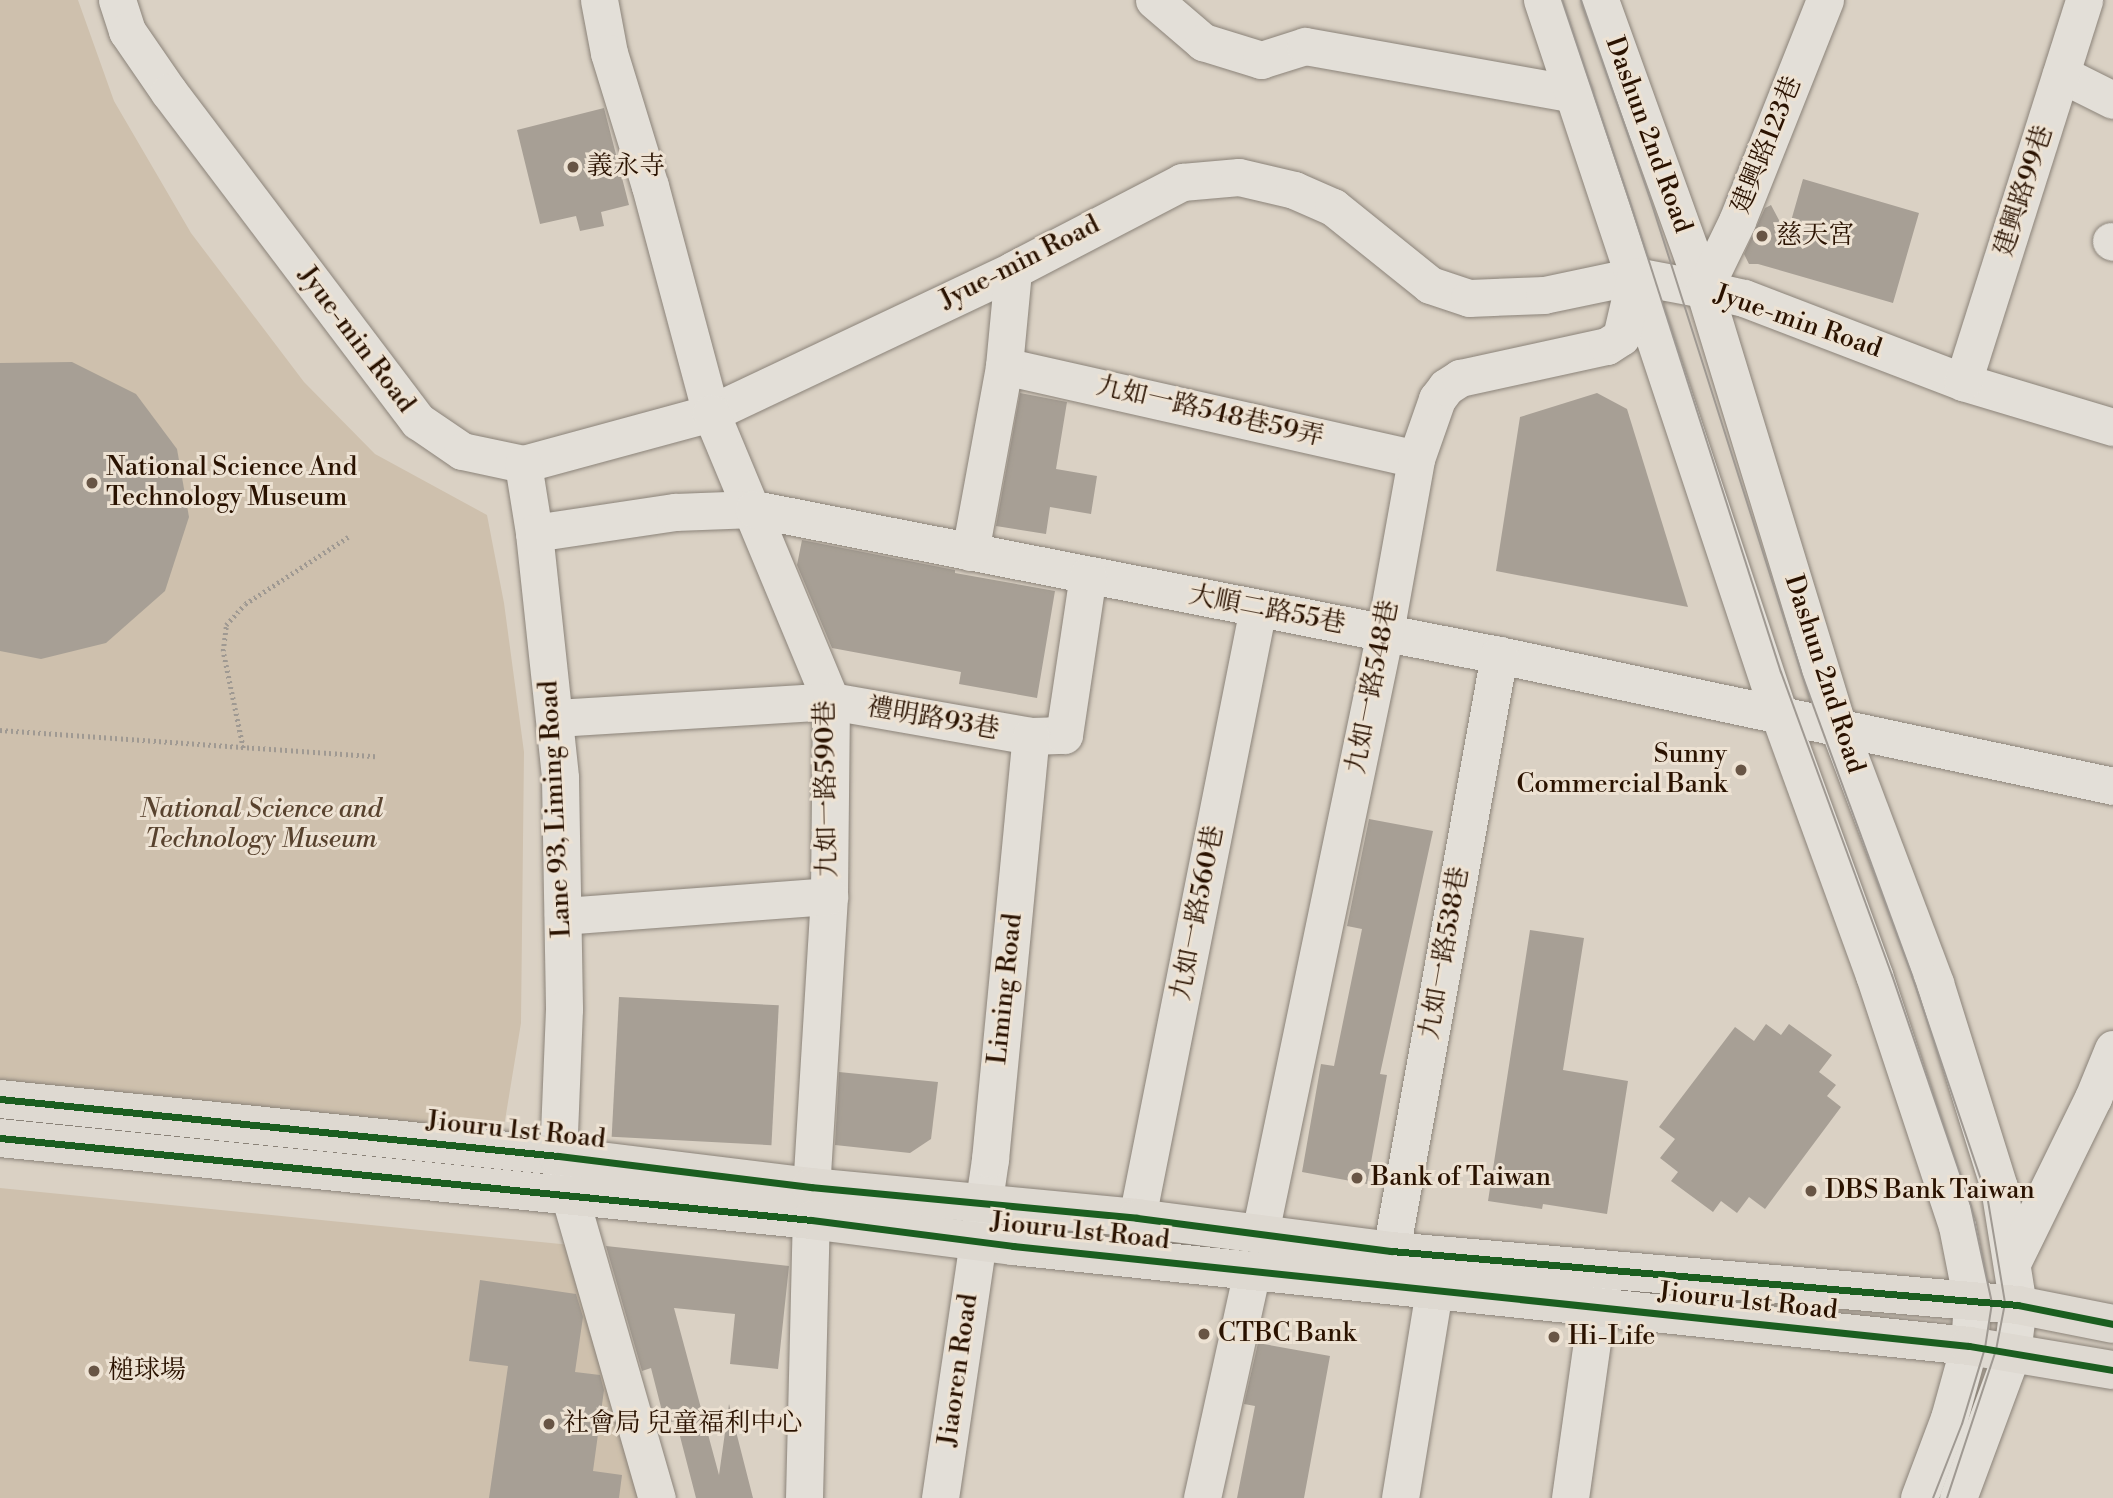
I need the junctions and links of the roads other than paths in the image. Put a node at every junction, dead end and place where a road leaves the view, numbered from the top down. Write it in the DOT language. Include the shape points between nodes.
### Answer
graph roads {
  1 [pos="117,0"];
  2 [pos="599,0"];
  3 [pos="1154,0"];
  4 [pos="1542,0"];
  5 [pos="1600,0"];
  6 [pos="1825,0"];
  7 [pos="2084,0"];
  8 [pos="2061,74"];
  9 [pos="1574,94"];
  10 [pos="2113,100"];
  11 [pos="1013,270"];
  12 [pos="1635,276"];
  13 [pos="1704,289"];
  14 [pos="1004,366"];
  15 [pos="1963,382"];
  16 [pos="711,413"];
  17 [pos="2113,427"];
  18 [pos="1416,459"];
  19 [pos="523,464"];
  20 [pos="754,509"];
  21 [pos="534,533"];
  22 [pos="970,552"];
  23 [pos="1088,575"];
  24 [pos="1258,608"];
  25 [pos="1385,632"];
  26 [pos="1499,655"];
  27 [pos="831,701"];
  28 [pos="1779,714"];
  29 [pos="556,718"];
  30 [pos="1838,726"];
  31 [pos="1031,736"];
  32 [pos="2113,786"];
  33 [pos="830,897"];
  34 [pos="563,916"];
  35 [pos="2113,1049"];
  36 [pos="0,1099"];
  37 [pos="2103,1101"];
  38 [pos="0,1138"];
  39 [pos="558,1156"];
  40 [pos="568,1195"];
  41 [pos="811,1203"];
  42 [pos="983,1205"];
  43 [pos="1137,1218"];
  44 [pos="1260,1233"];
  45 [pos="978,1242"];
  46 [pos="1391,1251"];
  47 [pos="2013,1261"];
  48 [pos="1252,1270"];
  49 [pos="1600,1289"];
  50 [pos="1434,1290"];
  51 [pos="1972,1301"];
  52 [pos="2018,1305"];
  53 [pos="2113,1324"];
  54 [pos="1969,1346"];
  55 [pos="2011,1353"];
  56 [pos="2113,1370"];
  57 [pos="657,1498"];
  58 [pos="804,1498"];
  59 [pos="940,1498"];
  60 [pos="1202,1498"];
  61 [pos="1400,1498"];
  62 [pos="1570,1498"];
  63 [pos="1919,1498"];
  64 [pos="1958,1498"];
  1 -- 19 [label="street, Jyue-min Road" via="127,31 169,92 418,421 462,450"];
  2 -- 16 [label="street, 九如一路590巷" via="609,53"];
  3 -- 9 [label="street" via="1203,42 1261,60 1305,46"];
  4 -- 9 [label="street, Dashun 2nd Road"];
  5 -- 13 [label="street, Dashun 2nd Road"];
  6 -- 13 [label="street, 建興路123巷" via="1737,221"];
  7 -- 8 [label="street, 建興路99巷"];
  8 -- 10 [label="street"];
  8 -- 15 [label="street, 建興路99巷"];
  9 -- 12 [label="street, Dashun 2nd Road"];
  11 -- 12 [label="street, Jyue-min Road" via="1182,182 1239,177 1294,190 1333,207 1430,285 1469,298 1544,295"];
  11 -- 14 [label="street"];
  11 -- 16 [label="street, Jyue-min Road"];
  12 -- 13 [label="street, Jyue-min Road"];
  12 -- 18 [label="street, 九如一路548巷" via="1621,337 1607,346 1460,379 1446,387 1437,399"];
  12 -- 28 [label="street, Dashun 2nd Road"];
  13 -- 15 [label="street, Jyue-min Road" via="1744,298"];
  13 -- 30 [label="street, Dashun 2nd Road"];
  14 -- 18 [label="street, 九如一路548巷59弄"];
  14 -- 22 [label="street"];
  15 -- 17 [label="street, Jyue-min Road"];
  16 -- 19 [label="street, Jyue-min Road"];
  16 -- 20 [label="street, 九如一路590巷"];
  18 -- 25 [label="street, 九如一路548巷"];
  19 -- 21 [label="street, Lane 93, Liming Road"];
  20 -- 21 [label="street, 大順二路55巷" via="675,512"];
  20 -- 22 [label="street, 大順二路55巷"];
  20 -- 27 [label="street, 九如一路590巷"];
  21 -- 29 [label="street, Lane 93, Liming Road"];
  22 -- 23 [label="street, 大順二路55巷"];
  23 -- 24 [label="street, 大順二路55巷"];
  23 -- 31 [label="street, 禮明路93巷" via="1064,735"];
  24 -- 25 [label="street, 大順二路55巷"];
  24 -- 43 [label="street, 九如一路560巷"];
  25 -- 26 [label="street, 大順二路55巷"];
  25 -- 44 [label="street, 九如一路548巷"];
  26 -- 28 [label="street, 大順二路55巷"];
  26 -- 46 [label="street, 九如一路538巷"];
  27 -- 29 [label="street, 禮明路93巷"];
  27 -- 31 [label="street, 禮明路93巷"];
  27 -- 33 [label="street, 九如一路590巷"];
  28 -- 30 [label="street, 大順二路55巷"];
  28 -- 51 [label="street, Dashun 2nd Road" via="1927,1133 1957,1226"];
  29 -- 34 [label="street, Lane 93, Liming Road"];
  30 -- 32 [label="street, 大順二路55巷"];
  30 -- 47 [label="street, Dashun 2nd Road" via="1935,983 1999,1187"];
  31 -- 42 [label="street, Liming Road"];
  33 -- 34 [label="street"];
  33 -- 41 [label="street, 九如一路590巷"];
  34 -- 39 [label="street, Lane 93, Liming Road"];
  35 -- 37 [label="street"];
  36 -- 39 [label="main road, Jiouru 1st Road"];
  37 -- 47 [label="street"];
  38 -- 40 [label="main road, Jiouru 1st Road"];
  39 -- 40 [label="street, Lane 93, Liming Road"];
  39 -- 41 [label="main road, Jiouru 1st Road"];
  40 -- 41 [label="main road, Jiouru 1st Road"];
  40 -- 57 [label="street, Lane 93, Liming Road"];
  41 -- 42 [label="main road, Jiouru 1st Road"];
  41 -- 45 [label="main road, Jiouru 1st Road"];
  41 -- 58 [label="street, 九如一路590巷"];
  42 -- 43 [label="main road, Jiouru 1st Road"];
  42 -- 45 [label="street, Liming Road"];
  43 -- 44 [label="main road, Jiouru 1st Road"];
  44 -- 46 [label="main road, Jiouru 1st Road"];
  45 -- 48 [label="main road, Jiouru 1st Road"];
  45 -- 59 [label="street, Jiaoren Road"];
  46 -- 49 [label="main road, Jiouru 1st Road"];
  47 -- 52 [label="street, Dashun 2nd Road"];
  48 -- 50 [label="main road, Jiouru 1st Road"];
  48 -- 60 [label="street"];
  49 -- 50 [label="main road, Jiouru 1st Road"];
  49 -- 51 [label="main road, Jiouru 1st Road"];
  49 -- 54 [label="main road, Jiouru 1st Road"];
  49 -- 62 [label="street"];
  50 -- 61 [label="street"];
  51 -- 52 [label="main road, Jiouru 1st Road"];
  51 -- 54 [label="street, Dashun 2nd Road"];
  52 -- 53 [label="main road, Jiouru 1st Road"];
  52 -- 55 [label="street, Dashun 2nd Road"];
  54 -- 55 [label="main road, Jiouru 1st Road"];
  54 -- 63 [label="street, Dashun 2nd Road"];
  55 -- 56 [label="main road, Jiouru 1st Road"];
  55 -- 64 [label="street, Dashun 2nd Road"];
}
